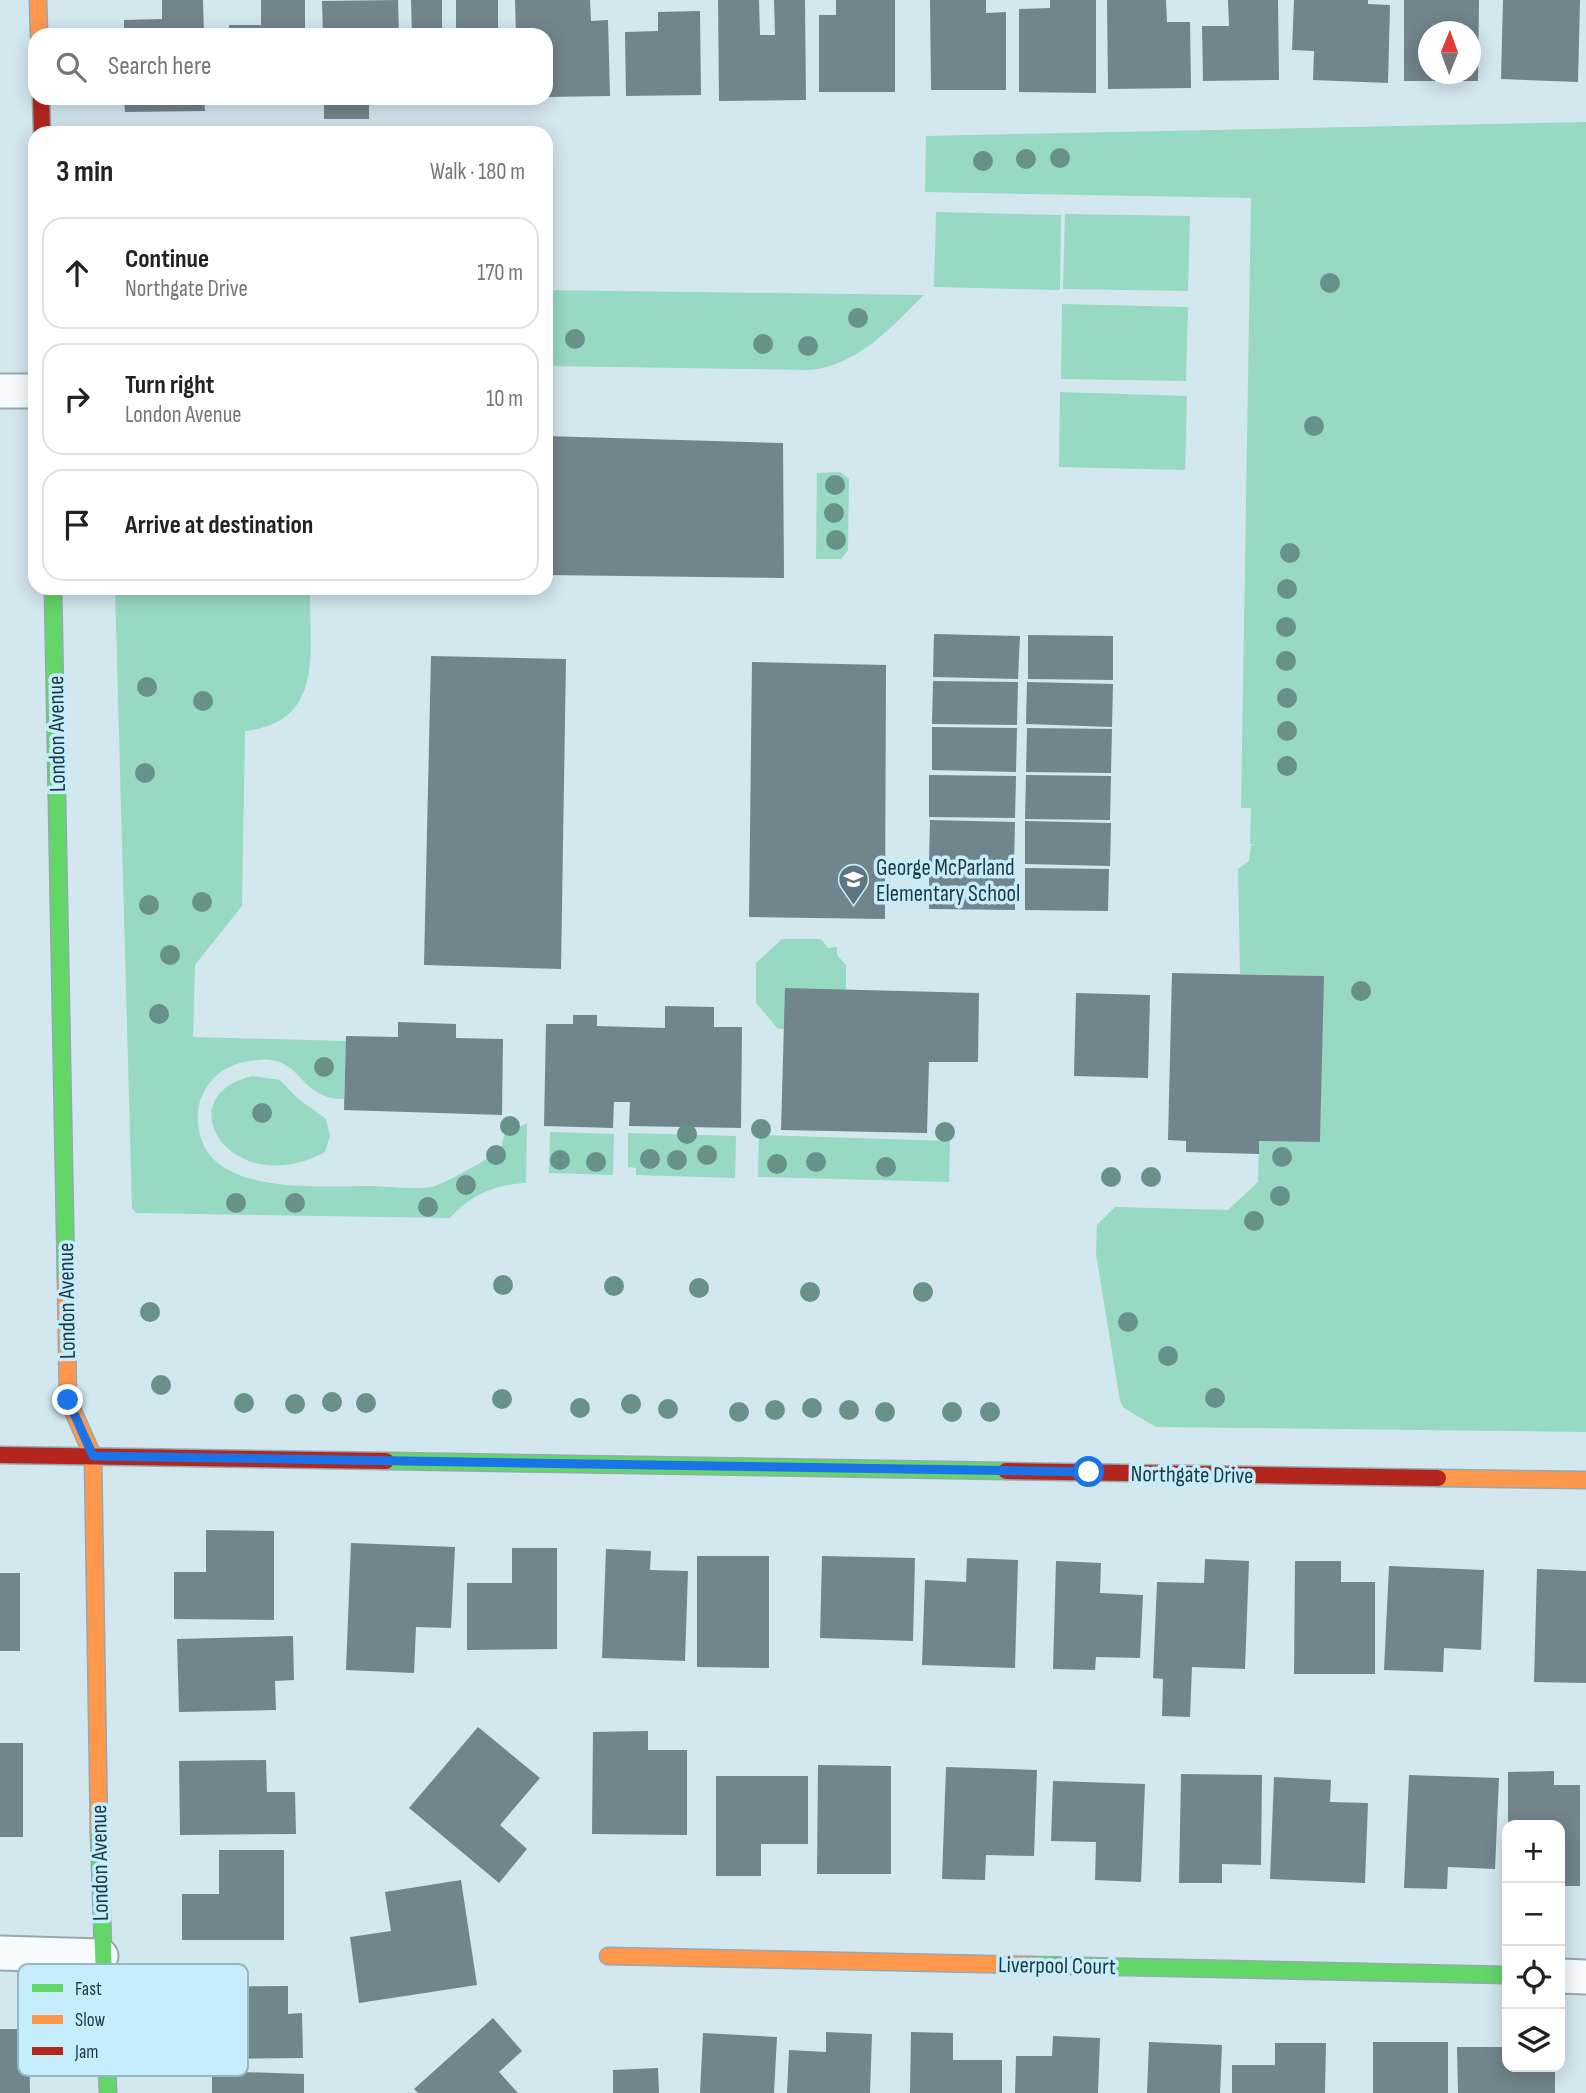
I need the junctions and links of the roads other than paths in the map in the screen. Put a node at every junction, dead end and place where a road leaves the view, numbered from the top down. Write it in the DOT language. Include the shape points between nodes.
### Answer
graph roads {
  1 [pos="38,0"];
  2 [pos="40,28"];
  3 [pos="41,105"];
  4 [pos="42,126"];
  5 [pos="0,391"];
  6 [pos="28,391"];
  7 [pos="53,595"];
  8 [pos="0,1455"];
  9 [pos="93,1456"];
  10 [pos="1586,1480"];
  11 [pos="0,1953"];
  12 [pos="101,1956"];
  13 [pos="608,1956"];
  14 [pos="101,1964"];
  15 [pos="1502,1975"];
  16 [pos="1565,1976"];
  17 [pos="1586,1976"];
  1 -- 2 [label="street"];
  3 -- 4 [label="street"];
  5 -- 6 [label="street"];
  7 -- 9 [label="street, London Avenue" via="68,1400"];
  8 -- 9 [label="street, Northgate Drive"];
  9 -- 10 [label="street, Northgate Drive"];
  9 -- 12 [label="street, London Avenue"];
  11 -- 12 [label="street"];
  12 -- 14 [label="street, London Avenue"];
  13 -- 15 [label="street, Liverpool Court"];
  16 -- 17 [label="street"];
}
